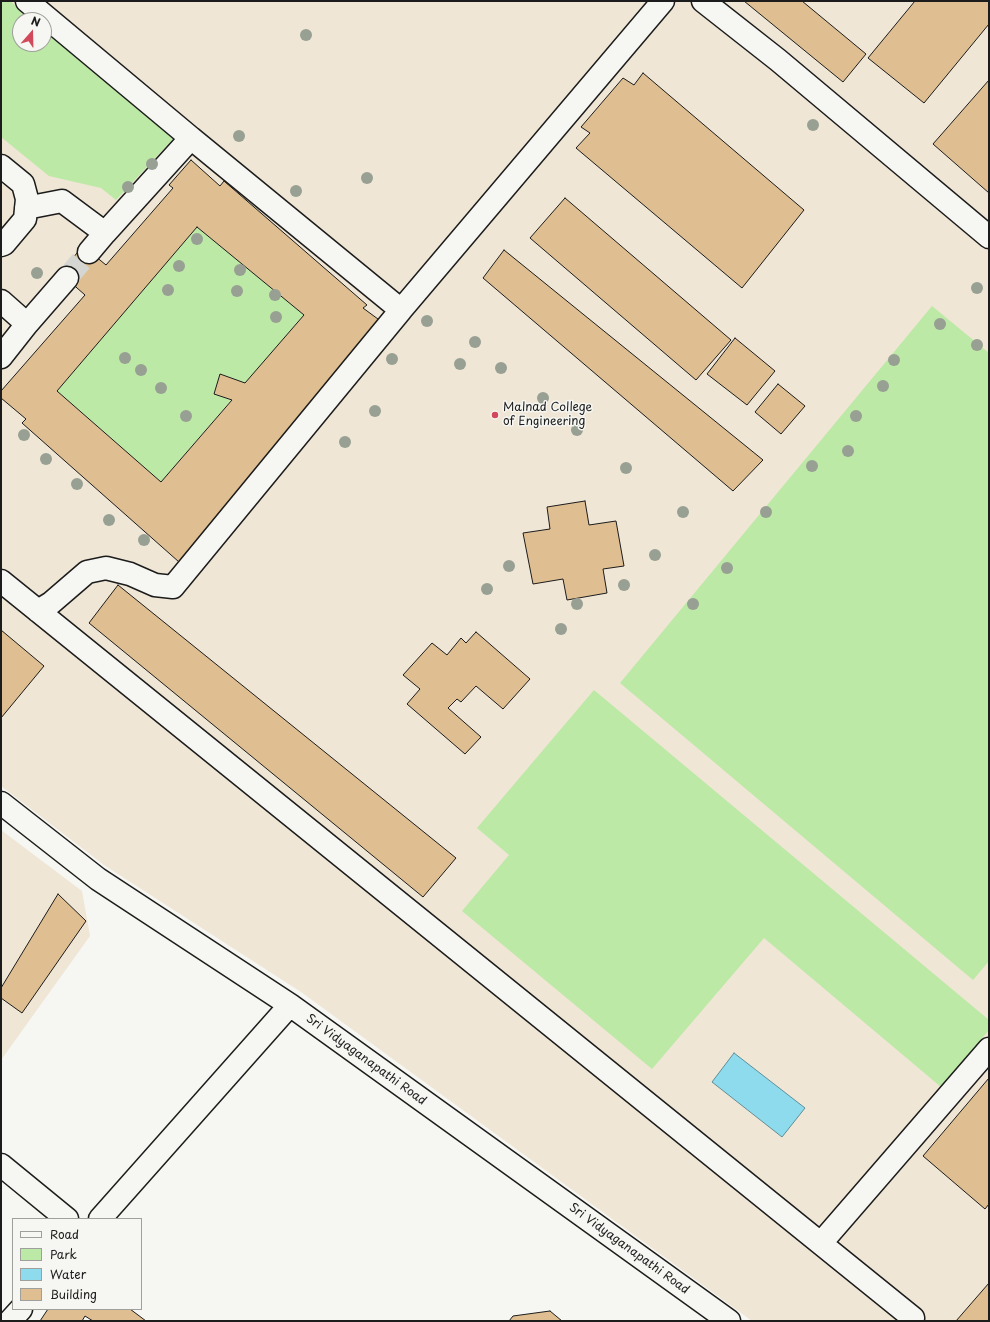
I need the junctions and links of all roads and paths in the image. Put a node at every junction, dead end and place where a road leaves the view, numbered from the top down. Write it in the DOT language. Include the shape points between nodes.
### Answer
graph roads {
  1 [pos="27,1"];
  2 [pos="663,1"];
  3 [pos="703,1"];
  4 [pos="191,138"];
  5 [pos="1,166"];
  6 [pos="26,208"];
  7 [pos="106,233"];
  8 [pos="989,237"];
  9 [pos="1,244"];
  10 [pos="90,252"];
  11 [pos="67,278"];
  12 [pos="1,301"];
  13 [pos="401,310"];
  14 [pos="27,324"];
  15 [pos="1,357"];
  16 [pos="1,581"];
  17 [pos="38,611"];
  18 [pos="1,803"];
  19 [pos="290,1005"];
  20 [pos="989,1049"];
  21 [pos="1,1165"];
  22 [pos="66,1218"];
  23 [pos="101,1218"];
  24 [pos="821,1243"];
  25 [pos="20,1310"];
  26 [pos="914,1318"];
  27 [pos="10,1321"];
  28 [pos="729,1321"];
  1 -- 4 [label="street"];
  2 -- 13 [label="street"];
  3 -- 8 [label="street" via="778,60"];
  4 -- 7 [label="street"];
  4 -- 13 [label="street"];
  5 -- 6 [label="street" via="24,184"];
  6 -- 7 [label="street" via="62,200"];
  6 -- 9 [label="street" via="24,219 4,244"];
  7 -- 10 [label="street"];
  11 -- 14 [label="street"];
  12 -- 14 [label="street"];
  13 -- 17 [label="street" via="173,587 155,585 130,574 106,568 87,572 52,603"];
  14 -- 15 [label="street"];
  16 -- 17 [label="street"];
  17 -- 24 [label="street"];
  18 -- 19 [label="street, Sri Vidyaganapathi Road" via="98,879"];
  19 -- 23 [label="street"];
  19 -- 28 [label="street, Sri Vidyaganapathi Road"];
  20 -- 24 [label="street"];
  21 -- 22 [label="street"];
  24 -- 26 [label="street"];
  25 -- 27 [label="street"];
}
